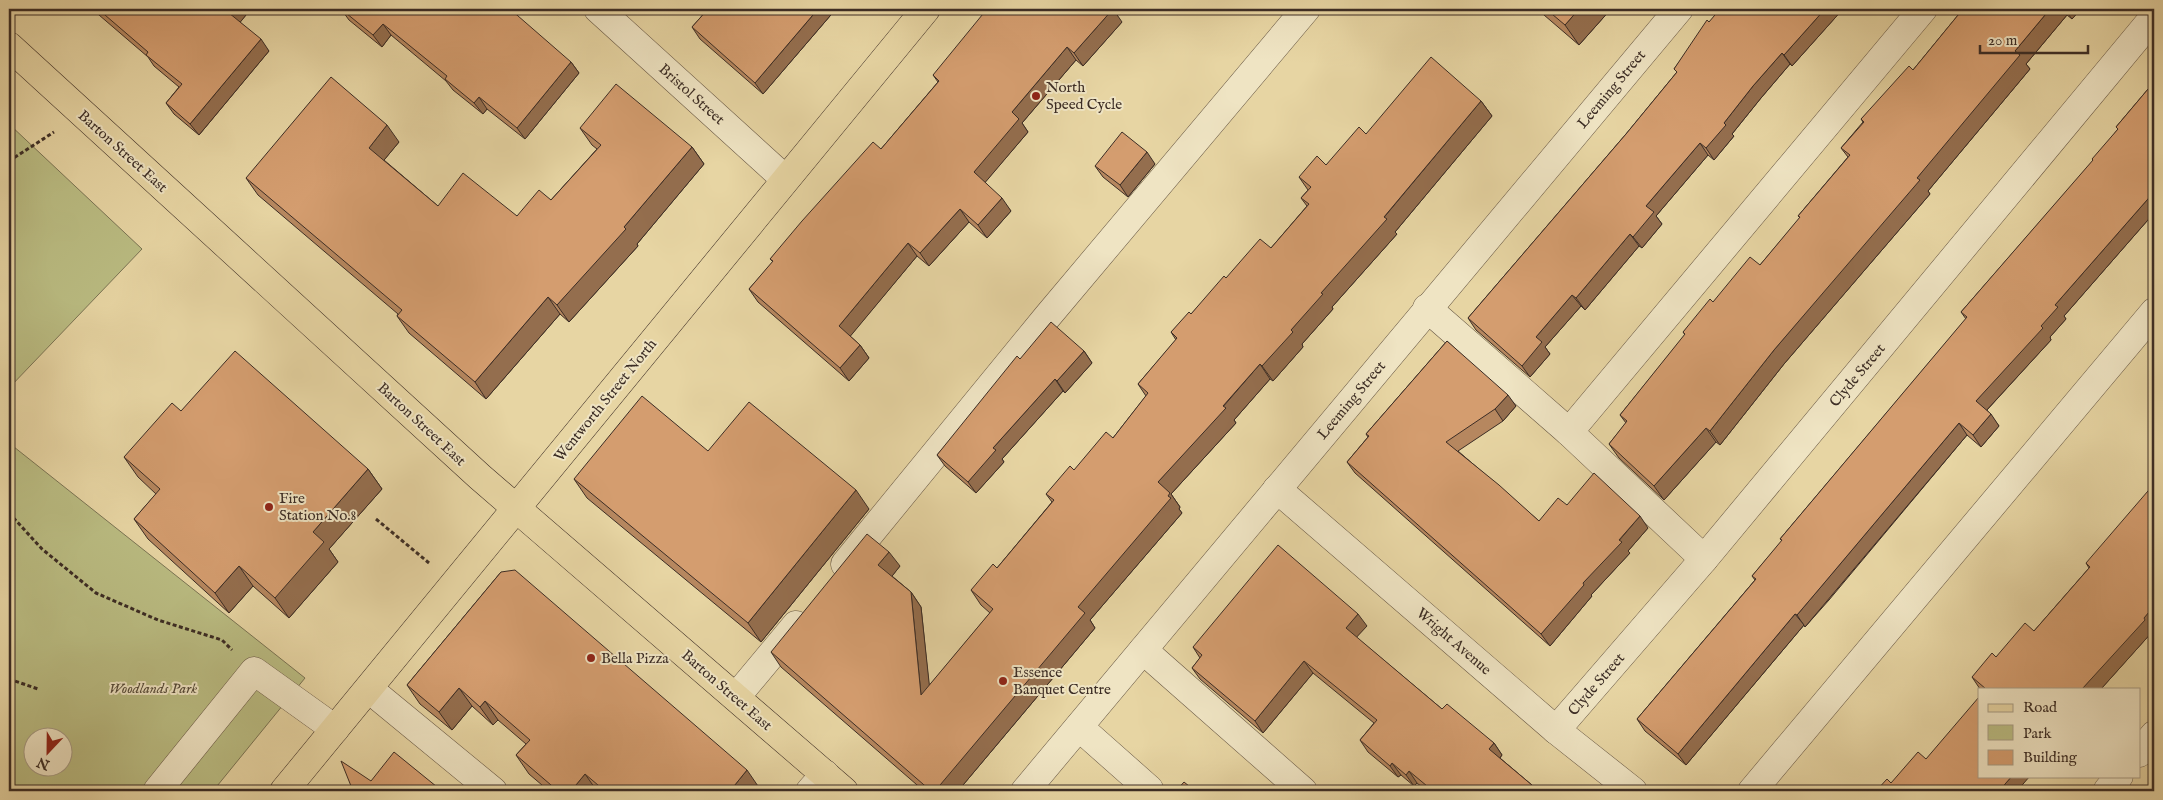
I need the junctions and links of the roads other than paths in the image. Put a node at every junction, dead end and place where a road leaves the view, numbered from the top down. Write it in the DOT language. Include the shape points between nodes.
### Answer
graph roads {
  1 [pos="598,9"];
  2 [pos="926,9"];
  3 [pos="1306,9"];
  4 [pos="1679,9"];
  5 [pos="1923,9"];
  6 [pos="2154,17"];
  7 [pos="9,46"];
  8 [pos="785,178"];
  9 [pos="1427,308"];
  10 [pos="2154,312"];
  11 [pos="1569,432"];
  12 [pos="1277,489"];
  13 [pos="517,508"];
  14 [pos="1704,559"];
  15 [pos="1144,650"];
  16 [pos="369,689"];
  17 [pos="736,697"];
  18 [pos="1079,727"];
  19 [pos="335,729"];
  20 [pos="1556,730"];
  21 [pos="2154,735"];
  22 [pos="2140,752"];
  23 [pos="2118,778"];
  24 [pos="826,785"];
  25 [pos="1149,789"];
  26 [pos="157,791"];
  27 [pos="284,791"];
  28 [pos="493,791"];
  29 [pos="1025,791"];
  30 [pos="1303,791"];
  31 [pos="1633,791"];
  32 [pos="1752,791"];
  33 [pos="2107,791"];
  1 -- 8 [label="street, Bristol Street"];
  2 -- 8 [label="main road, Wentworth Street North"];
  3 -- 17 [label="street" via="1047,317"];
  4 -- 9 [label="street, Leeming Street"];
  5 -- 11 [label="street"];
  6 -- 14 [label="street, Clyde Street"];
  7 -- 13 [label="main road, Barton Street East" via="480,478"];
  8 -- 13 [label="main road, Wentworth Street North"];
  9 -- 11 [label="street"];
  9 -- 12 [label="street, Leeming Street"];
  10 -- 32 [label="street"];
  11 -- 14 [label="street"];
  12 -- 15 [label="street, Leeming Street"];
  12 -- 20 [label="street, Wright Avenue"];
  13 -- 16 [label="main road, Wentworth Street North"];
  13 -- 17 [label="main road, Barton Street East"];
  14 -- 20 [label="street, Clyde Street"];
  15 -- 18 [label="street, Leeming Street"];
  15 -- 30 [label="street"];
  16 -- 19 [label="main road, Wentworth Street North"];
  16 -- 28 [label="street"];
  17 -- 24 [label="main road, Barton Street East"];
  18 -- 25 [label="street"];
  18 -- 29 [label="street, Leeming Street"];
  19 -- 26 [label="street" via="254,671"];
  19 -- 27 [label="main road, Wentworth Street North"];
  20 -- 31 [label="street, Wright Avenue"];
  21 -- 22 [label="street"];
  23 -- 33 [label="street"];
}
